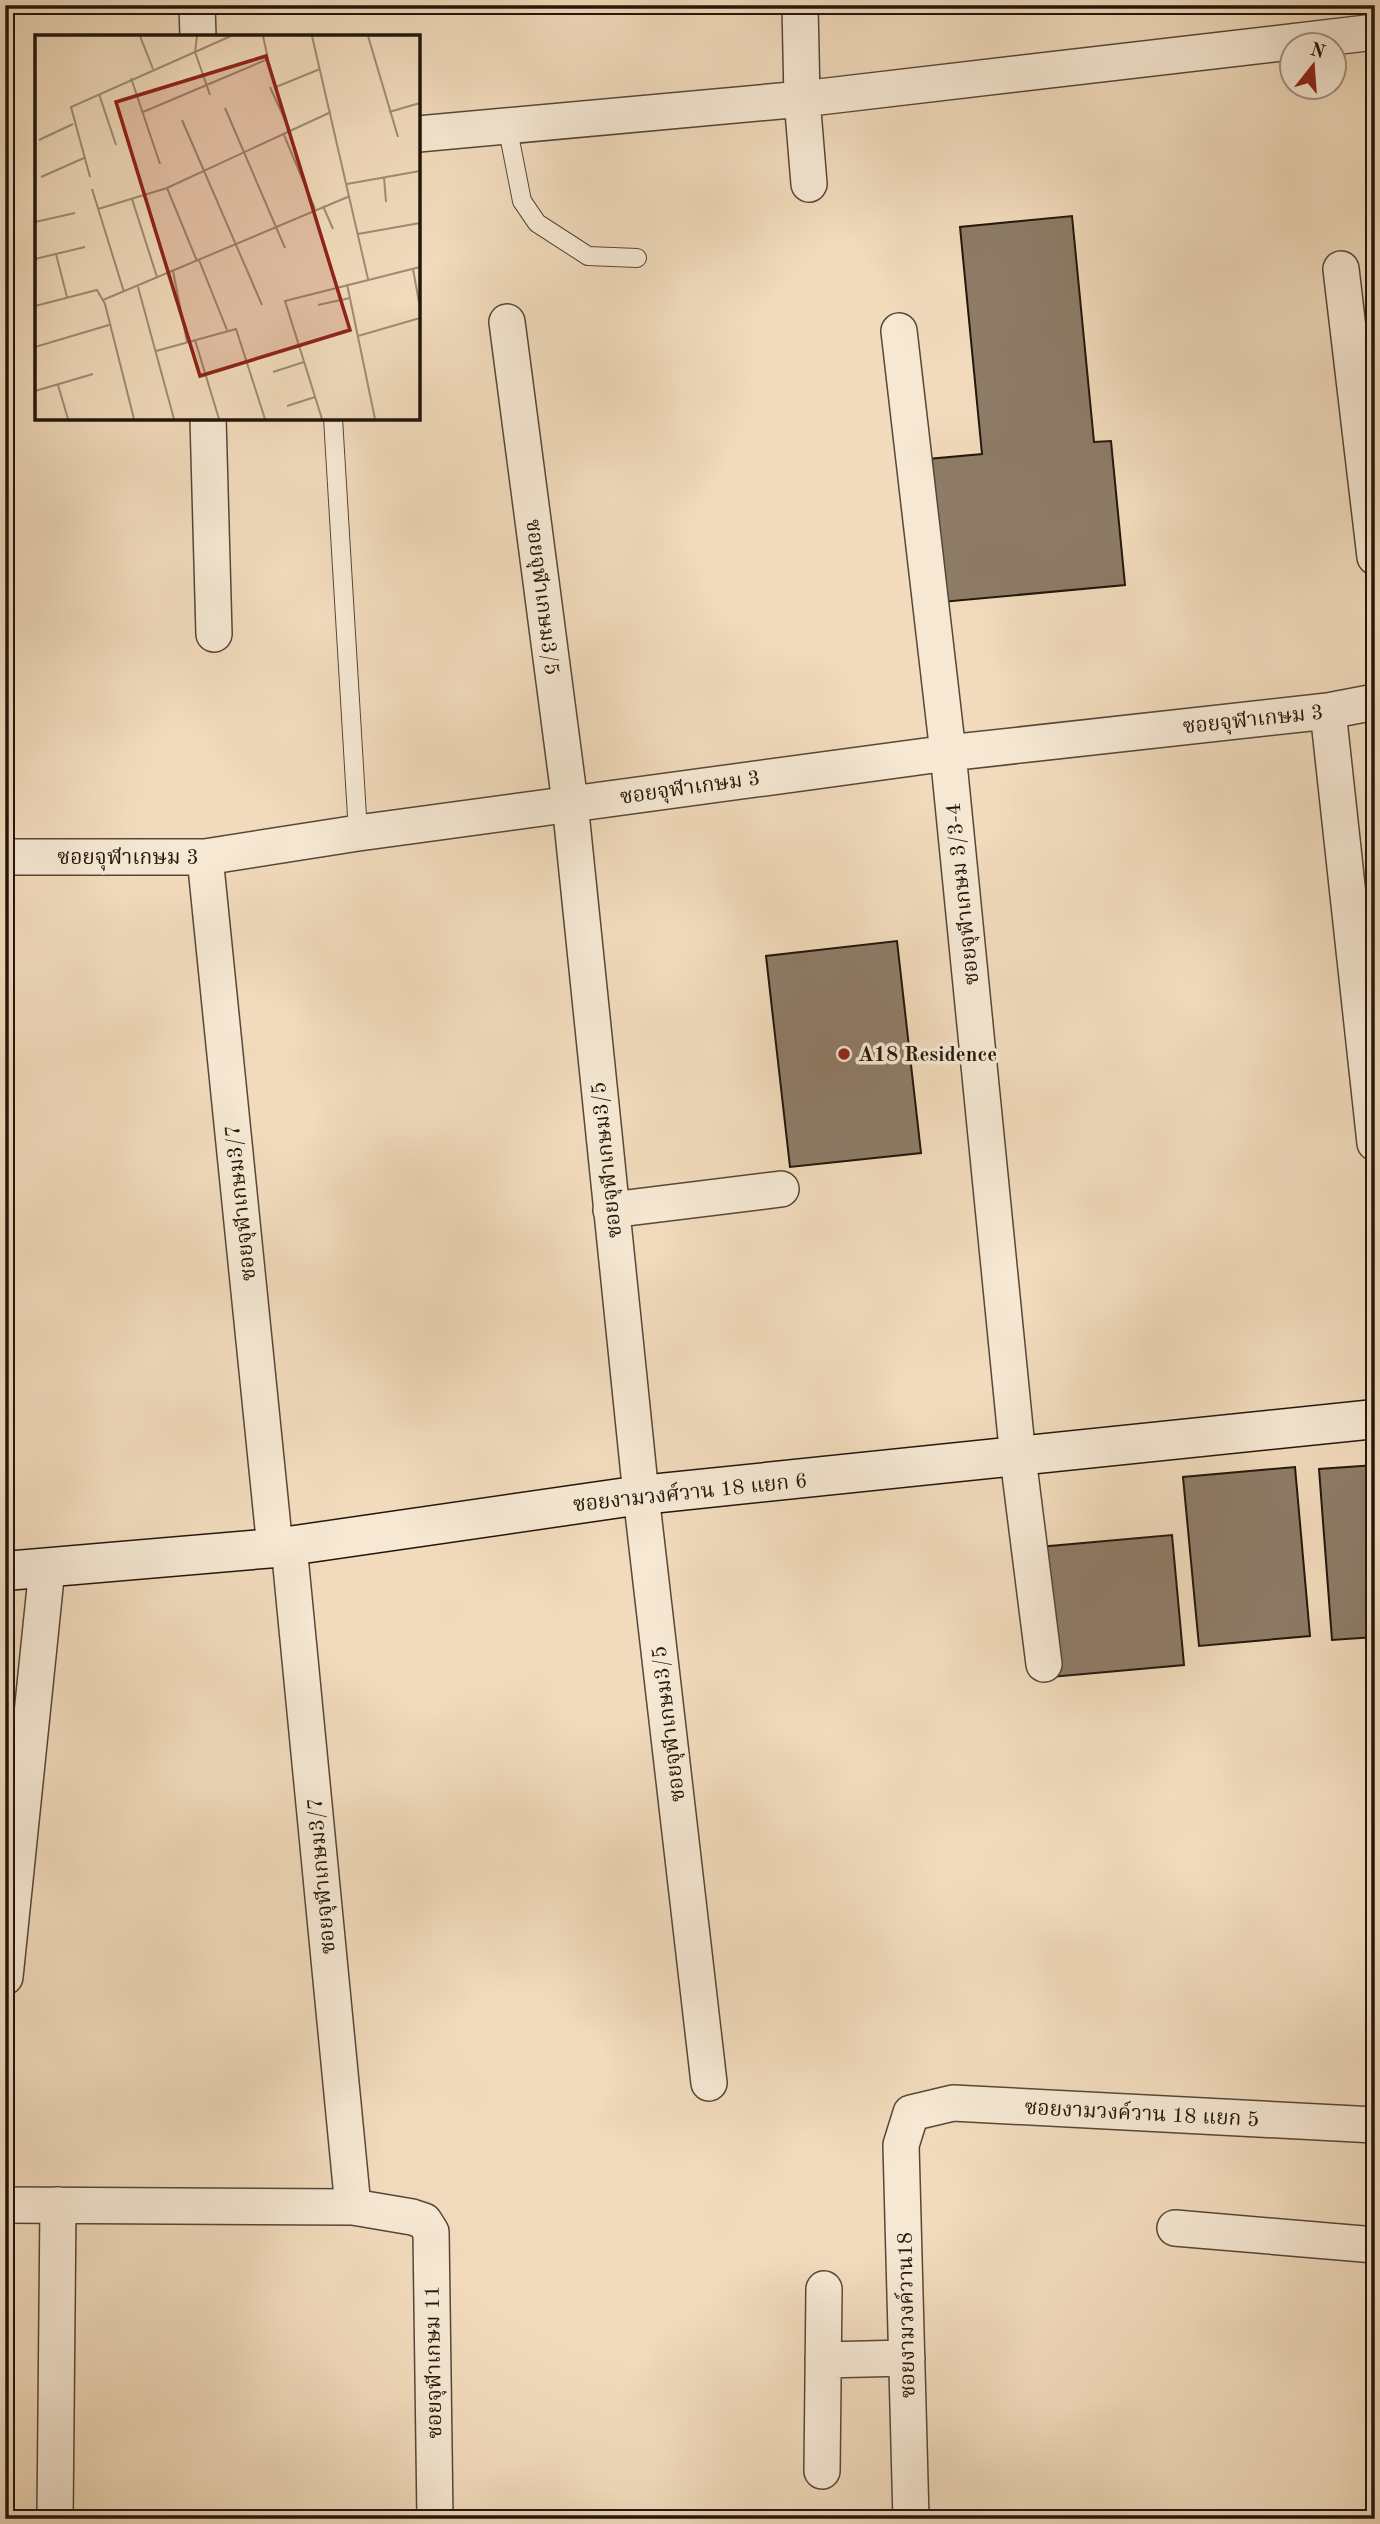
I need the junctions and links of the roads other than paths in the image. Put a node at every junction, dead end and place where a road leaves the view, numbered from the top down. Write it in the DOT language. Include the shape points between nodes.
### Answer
graph roads {
  1 [pos="197,5"];
  2 [pos="800,5"];
  3 [pos="1375,32"];
  4 [pos="198,35"];
  5 [pos="802,99"];
  6 [pos="507,125"];
  7 [pos="420,134"];
  8 [pos="810,184"];
  9 [pos="637,258"];
  10 [pos="1341,269"];
  11 [pos="507,322"];
  12 [pos="900,331"];
  13 [pos="208,420"];
  14 [pos="333,420"];
  15 [pos="1371,492"];
  16 [pos="1375,557"];
  17 [pos="214,634"];
  18 [pos="1375,702"];
  19 [pos="1328,711"];
  20 [pos="948,753"];
  21 [pos="570,803"];
  22 [pos="358,833"];
  23 [pos="5,857"];
  24 [pos="205,857"];
  25 [pos="1366,972"];
  26 [pos="1375,1143"];
  27 [pos="781,1189"];
  28 [pos="611,1210"];
  29 [pos="1375,1419"];
  30 [pos="1018,1458"];
  31 [pos="641,1495"];
  32 [pos="282,1547"];
  33 [pos="47,1568"];
  34 [pos="5,1571"];
  35 [pos="1044,1664"];
  36 [pos="5,1977"];
  37 [pos="709,2082"];
  38 [pos="911,2113"];
  39 [pos="1375,2125"];
  40 [pos="5,2205"];
  41 [pos="58,2205"];
  42 [pos="352,2207"];
  43 [pos="1175,2228"];
  44 [pos="1375,2245"];
  45 [pos="824,2289"];
  46 [pos="907,2358"];
  47 [pos="823,2360"];
  48 [pos="821,2471"];
  49 [pos="55,2519"];
  50 [pos="435,2519"];
  51 [pos="911,2519"];
  1 -- 4 [label="street"];
  2 -- 5 [label="street"];
  3 -- 5 [label="street"];
  5 -- 6 [label="street"];
  5 -- 8 [label="street"];
  6 -- 7 [label="street"];
  6 -- 9 [label="lane" via="522,201 537,223 587,256"];
  10 -- 15 [label="street"];
  11 -- 21 [label="street, ซอยจุฬาเกษม3/5"];
  12 -- 20 [label="street, ซอยจุฬาเกษม 3/3-4"];
  13 -- 17 [label="street"];
  14 -- 22 [label="lane"];
  15 -- 16 [label="street"];
  18 -- 19 [label="street, ซอยจุฬาเกษม 3"];
  19 -- 20 [label="street, ซอยจุฬาเกษม 3"];
  19 -- 25 [label="street"];
  20 -- 21 [label="street, ซอยจุฬาเกษม 3"];
  20 -- 30 [label="street, ซอยจุฬาเกษม 3/3-4"];
  21 -- 22 [label="street, ซอยจุฬาเกษม 3"];
  21 -- 28 [label="street, ซอยจุฬาเกษม3/5"];
  22 -- 24 [label="street, ซอยจุฬาเกษม 3"];
  23 -- 24 [label="street, ซอยจุฬาเกษม 3"];
  24 -- 32 [label="street, ซอยจุฬาเกษม3/7"];
  25 -- 26 [label="street"];
  27 -- 28 [label="street"];
  28 -- 31 [label="street, ซอยจุฬาเกษม3/5"];
  29 -- 30 [label="street, ซอยงามวงศ์วาน 18 แยก 6"];
  30 -- 31 [label="street, ซอยงามวงศ์วาน 18 แยก 6"];
  30 -- 35 [label="street, ซอยจุฬาเกษม 3/3-4"];
  31 -- 32 [label="street, ซอยงามวงศ์วาน 18 แยก 6"];
  31 -- 37 [label="street, ซอยจุฬาเกษม3/5"];
  32 -- 33 [label="street, ซอยงามวงศ์วาน 18 แยก 6"];
  32 -- 42 [label="street, ซอยจุฬาเกษม3/7"];
  33 -- 34 [label="street, ซอยงามวงศ์วาน 18 แยก 6"];
  33 -- 36 [label="street"];
  38 -- 39 [label="street, ซอยงามวงค์วาน 18 แยก 5" via="953,2103"];
  38 -- 46 [label="street, ซอยงามวงค์วาน18" via="901,2144"];
  40 -- 41 [label="street"];
  41 -- 42 [label="street"];
  41 -- 49 [label="street"];
  42 -- 50 [label="street, ซอยจุฬาเกษม 11" via="412,2217 424,2221 431,2232"];
  43 -- 44 [label="street"];
  45 -- 47 [label="street"];
  46 -- 47 [label="street"];
  46 -- 51 [label="street, ซอยงามวงค์วาน18"];
  47 -- 48 [label="street"];
}
